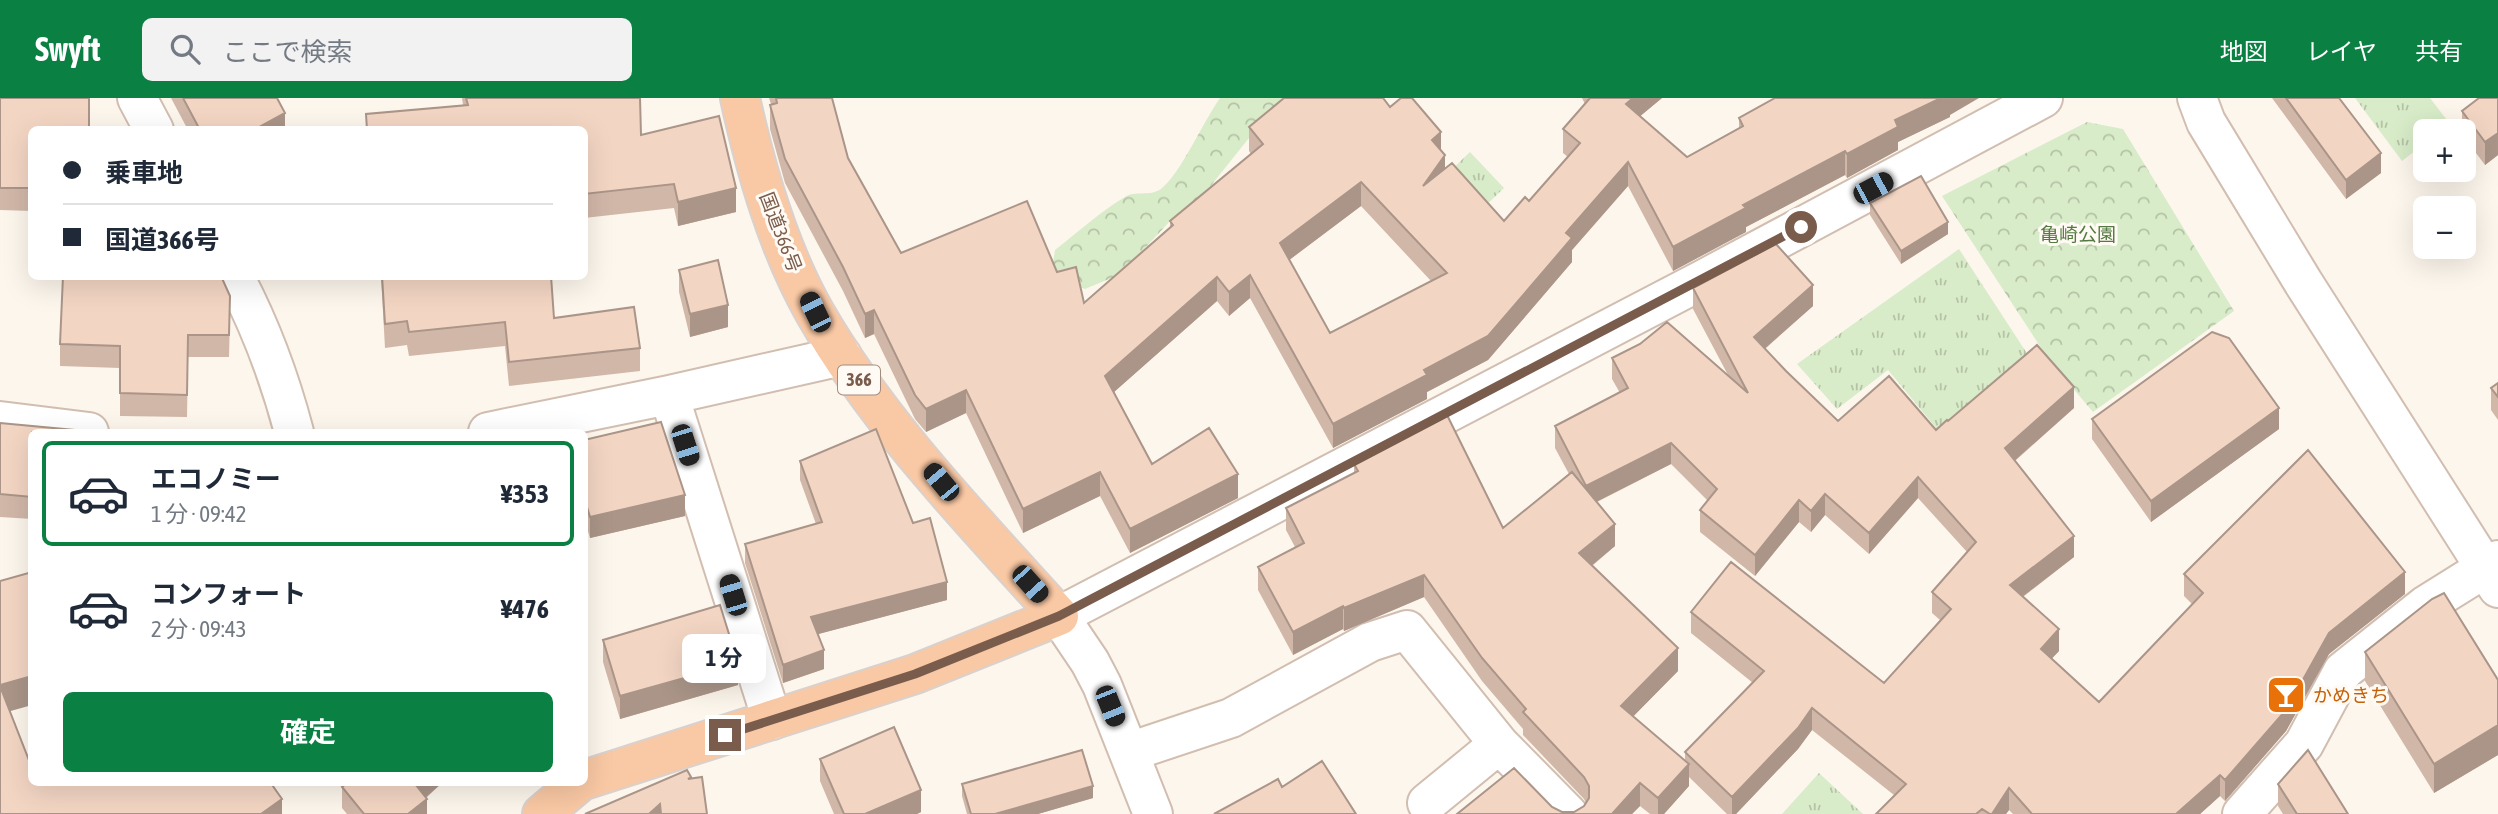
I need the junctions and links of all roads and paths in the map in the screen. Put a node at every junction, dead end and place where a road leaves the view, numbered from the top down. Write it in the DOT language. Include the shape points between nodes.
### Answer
graph roads {
  1 [pos="137,98"];
  2 [pos="740,98"];
  3 [pos="2043,98"];
  4 [pos="2197,98"];
  5 [pos="152,126"];
  6 [pos="236,280"];
  7 [pos="842,356"];
  8 [pos="669,395"];
  9 [pos="0,422"];
  10 [pos="62,429"];
  11 [pos="293,429"];
  12 [pos="503,429"];
  13 [pos="2494,572"];
  14 [pos="1059,616"];
  15 [pos="772,720"];
  16 [pos="1499,744"];
  17 [pos="1129,752"];
  18 [pos="588,779"];
  19 [pos="576,786"];
  20 [pos="1427,803"];
  21 [pos="542,814"];
  22 [pos="1153,814"];
  23 [pos="1568,814"];
  24 [pos="2242,814"];
  1 -- 5 [label="street"];
  2 -- 7 [label="highway, 国道366号 / 366" via="772,215 815,312"];
  3 -- 14 [label="street"];
  4 -- 13 [label="street" via="2206,122 2296,270"];
  6 -- 11 [label="street"];
  7 -- 8 [label="street"];
  7 -- 14 [label="highway, 国道366号 / 366" via="890,423"];
  8 -- 12 [label="street"];
  8 -- 15 [label="street"];
  9 -- 10 [label="street"];
  13 -- 24 [label="street" via="2426,605 2343,671 2304,744"];
  14 -- 15 [label="highway" via="915,674"];
  14 -- 17 [label="street" via="1102,685"];
  15 -- 18 [label="highway"];
  16 -- 17 [label="street" via="1408,630 1370,642 1231,718"];
  16 -- 20 [label="street"];
  16 -- 23 [label="street"];
  17 -- 22 [label="street"];
  19 -- 21 [label="highway"];
}
